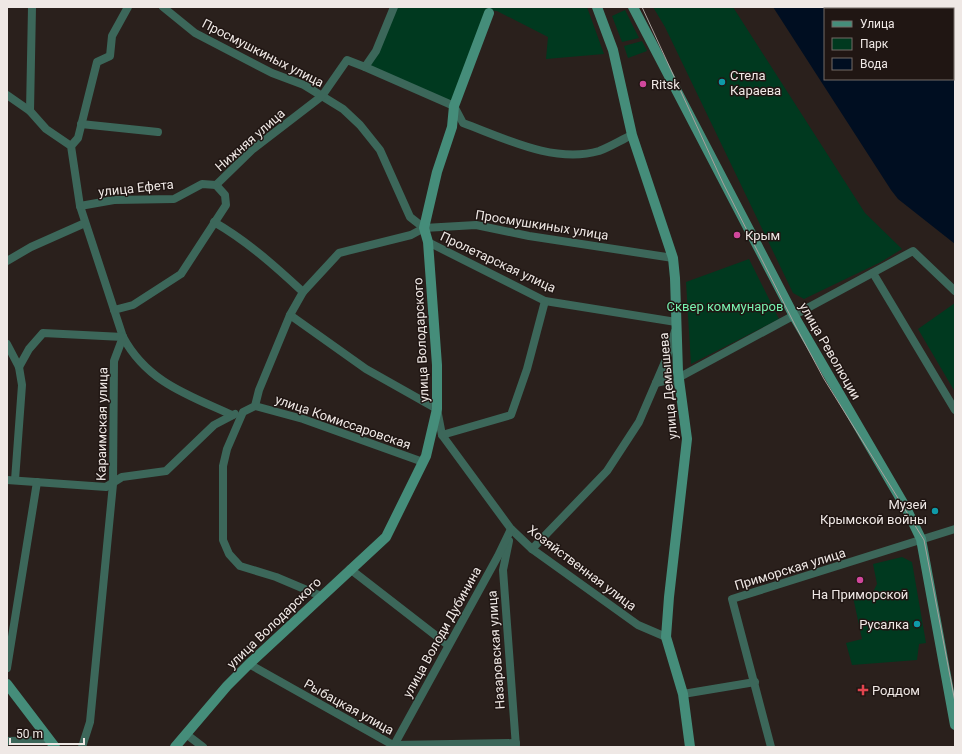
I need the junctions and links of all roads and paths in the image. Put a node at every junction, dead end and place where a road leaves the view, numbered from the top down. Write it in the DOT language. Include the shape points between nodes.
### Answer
graph roads {
  1 [pos="32,7"];
  2 [pos="128,7"];
  3 [pos="163,7"];
  4 [pos="394,7"];
  5 [pos="597,7"];
  6 [pos="633,7"];
  7 [pos="489,13"];
  8 [pos="365,67"];
  9 [pos="7,95"];
  10 [pos="322,96"];
  11 [pos="454,106"];
  12 [pos="30,111"];
  13 [pos="81,124"];
  14 [pos="158,132"];
  15 [pos="632,135"];
  16 [pos="71,146"];
  17 [pos="216,185"];
  18 [pos="80,206"];
  19 [pos="214,222"];
  20 [pos="85,223"];
  21 [pos="424,228"];
  22 [pos="428,242"];
  23 [pos="673,258"];
  24 [pos="7,261"];
  25 [pos="873,273"];
  26 [pos="955,291"];
  27 [pos="303,292"];
  28 [pos="545,301"];
  29 [pos="114,310"];
  30 [pos="290,315"];
  31 [pos="794,316"];
  32 [pos="676,324"];
  33 [pos="123,337"];
  34 [pos="7,344"];
  35 [pos="19,367"];
  36 [pos="679,382"];
  37 [pos="656,384"];
  38 [pos="255,406"];
  39 [pos="437,409"];
  40 [pos="955,410"];
  41 [pos="243,412"];
  42 [pos="232,415"];
  43 [pos="442,435"];
  44 [pos="423,462"];
  45 [pos="11,480"];
  46 [pos="37,482"];
  47 [pos="113,484"];
  48 [pos="511,529"];
  49 [pos="955,529"];
  50 [pos="921,539"];
  51 [pos="532,549"];
  52 [pos="350,569"];
  53 [pos="321,596"];
  54 [pos="666,637"];
  55 [pos="448,645"];
  56 [pos="249,664"];
  57 [pos="7,668"];
  58 [pos="755,682"];
  59 [pos="7,684"];
  60 [pos="683,694"];
  61 [pos="955,725"];
  62 [pos="186,734"];
  63 [pos="7,741"];
  64 [pos="52,744"];
  65 [pos="516,745"];
  66 [pos="393,746"];
  67 [pos="82,747"];
  68 [pos="175,747"];
  69 [pos="203,747"];
  70 [pos="690,747"];
  71 [pos="771,747"];
  1 -- 12 [label="street"];
  2 -- 13 [label="street" via="112,36 110,56 97,62"];
  3 -- 10 [label="street, Просмушкиных улица" via="195,33"];
  4 -- 8 [label="street" via="376,51"];
  5 -- 15 [label="street, улица Демышева" via="614,50"];
  6 -- 31 [label="street, улица Революции"];
  7 -- 11 [label="street, улица Володарского"];
  8 -- 10 [label="street, Нижняя улица" via="346,60"];
  8 -- 11 [label="street"];
  9 -- 12 [label="street"];
  10 -- 17 [label="street, Нижняя улица" via="253,149"];
  10 -- 21 [label="street, Просмушкиных улица" via="343,108 380,150 410,217"];
  11 -- 15 [label="street" via="462,123 544,152 573,154 599,151"];
  11 -- 21 [label="street, улица Володарского" via="452,127"];
  12 -- 16 [label="street" via="46,129"];
  13 -- 14 [label="street"];
  13 -- 16 [label="street" via="78,138"];
  15 -- 23 [label="street, улица Демышева"];
  16 -- 18 [label="street"];
  17 -- 18 [label="street, улица Ефета" via="202,184 174,199 114,200"];
  17 -- 19 [label="street, Нижняя улица" via="225,195 226,206"];
  18 -- 20 [label="street"];
  19 -- 27 [label="street" via="276,267"];
  19 -- 29 [label="street, Нижняя улица" via="177,278 133,305"];
  20 -- 24 [label="street" via="31,247"];
  20 -- 29 [label="street"];
  21 -- 22 [label="street, улица Володарского"];
  21 -- 23 [label="street, Просмушкиных улица" via="476,225 529,236"];
  21 -- 27 [label="street, Пролетарская улица" via="411,235 339,253"];
  22 -- 28 [label="street, Пролетарская улица"];
  22 -- 39 [label="street, улица Володарского" via="437,365"];
  23 -- 32 [label="street, улица Демышева"];
  25 -- 26 [label="street" via="913,251"];
  25 -- 31 [label="street"];
  25 -- 40 [label="street"];
  27 -- 30 [label="street, Пролетарская улица"];
  28 -- 32 [label="street, Пролетарская улица"];
  28 -- 43 [label="street" via="511,415"];
  29 -- 33 [label="street"];
  30 -- 38 [label="street, Пролетарская улица" via="259,390"];
  30 -- 39 [label="street" via="366,369"];
  31 -- 36 [label="street"];
  31 -- 50 [label="street, улица Революции" via="906,508"];
  32 -- 36 [label="street, улица Демышева"];
  32 -- 37 [label="street"];
  33 -- 35 [label="street" via="43,333"];
  33 -- 42 [label="street" via="132,353 152,374"];
  33 -- 47 [label="street, Караимская улица" via="114,361"];
  34 -- 35 [label="street"];
  35 -- 45 [label="street" via="22,385"];
  36 -- 37 [label="street" via="668,380"];
  36 -- 54 [label="street, улица Демышева" via="687,439"];
  37 -- 51 [label="street" via="639,422 607,471"];
  38 -- 41 [label="street"];
  38 -- 44 [label="street, улица Комиссаровская" via="303,419"];
  39 -- 43 [label="street, Хозяйственная улица"];
  39 -- 44 [label="street, улица Володарского"];
  41 -- 42 [label="street"];
  41 -- 53 [label="street" via="227,449 223,466 223,540 229,554 240,566 276,577"];
  42 -- 47 [label="street" via="214,424 166,471 122,477"];
  43 -- 48 [label="street, Хозяйственная улица"];
  44 -- 52 [label="street, улица Володарского" via="386,537"];
  45 -- 46 [label="street"];
  46 -- 47 [label="street" via="106,487"];
  46 -- 57 [label="street"];
  47 -- 67 [label="street, Караимская улица" via="90,722"];
  48 -- 51 [label="street, Хозяйственная улица"];
  48 -- 55 [label="street, улица Володи Дубинина"];
  48 -- 65 [label="street, Назаровская улица" via="503,570"];
  49 -- 50 [label="street, Приморская улица"];
  50 -- 58 [label="street, Приморская улица" via="881,554 732,599"];
  50 -- 61 [label="street, улица Революции"];
  51 -- 54 [label="street, Хозяйственная улица" via="638,625"];
  52 -- 53 [label="street, улица Володарского"];
  52 -- 55 [label="street"];
  53 -- 56 [label="street, улица Володарского"];
  54 -- 60 [label="street, улица Демышева"];
  55 -- 66 [label="street, улица Володи Дубинина"];
  56 -- 62 [label="street, улица Володарского"];
  56 -- 66 [label="street, Рыбацкая улица"];
  58 -- 60 [label="street"];
  58 -- 71 [label="street, Приморская улица"];
  59 -- 64 [label="street"];
  60 -- 70 [label="street, улица Демышева"];
  62 -- 68 [label="street, улица Володарского"];
  62 -- 69 [label="street"];
  63 -- 64 [label="street"];
  65 -- 66 [label="street, Рыбацкая улица"];
}
